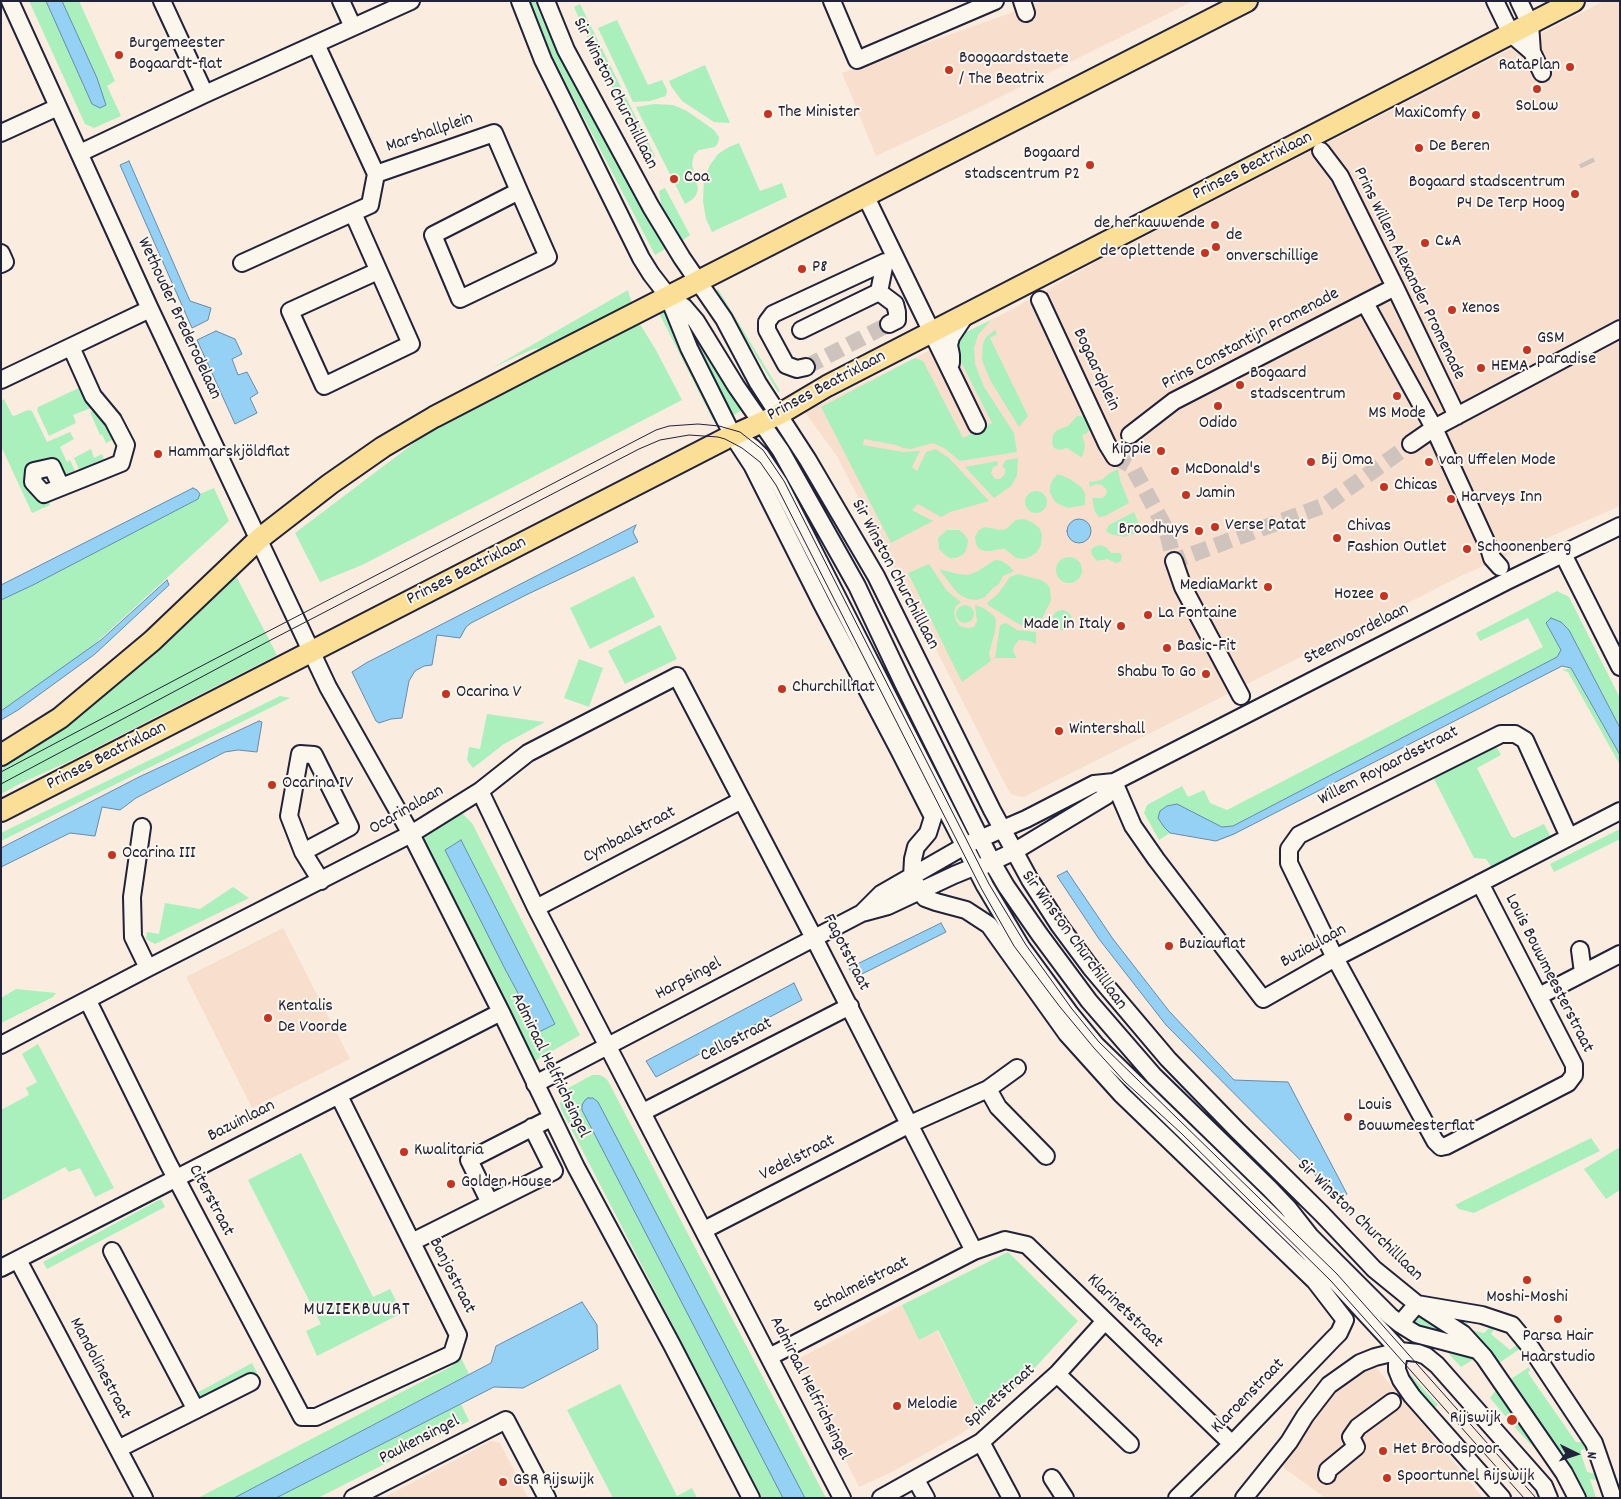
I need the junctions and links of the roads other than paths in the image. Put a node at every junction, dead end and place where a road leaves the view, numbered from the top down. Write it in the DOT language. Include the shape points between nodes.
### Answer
graph roads {
  1 [pos="10,1"];
  2 [pos="162,1"];
  3 [pos="341,1"];
  4 [pos="411,1"];
  5 [pos="520,1"];
  6 [pos="546,1"];
  7 [pos="832,1"];
  8 [pos="995,1"];
  9 [pos="1248,1"];
  10 [pos="1495,1"];
  11 [pos="1519,1"];
  12 [pos="1574,1"];
  13 [pos="1530,24"];
  14 [pos="353,28"];
  15 [pos="1511,34"];
  16 [pos="316,44"];
  17 [pos="1532,52"];
  18 [pos="1542,73"];
  19 [pos="206,94"];
  20 [pos="58,107"];
  21 [pos="1,133"];
  22 [pos="1321,151"];
  23 [pos="80,153"];
  24 [pos="376,174"];
  25 [pos="519,190"];
  26 [pos="865,195"];
  27 [pos="353,214"];
  28 [pos="1,253"];
  29 [pos="884,259"];
  30 [pos="242,263"];
  31 [pos="1,264"];
  32 [pos="378,271"];
  33 [pos="699,281"];
  34 [pos="1395,287"];
  35 [pos="879,292"];
  36 [pos="668,296"];
  37 [pos="1040,300"];
  38 [pos="1365,303"];
  39 [pos="150,309"];
  40 [pos="965,316"];
  41 [pos="889,324"];
  42 [pos="1620,328"];
  43 [pos="801,330"];
  44 [pos="933,332"];
  45 [pos="71,348"];
  46 [pos="806,367"];
  47 [pos="951,370"];
  48 [pos="1,380"];
  49 [pos="1457,416"];
  50 [pos="769,419"];
  51 [pos="978,425"];
  52 [pos="1434,428"];
  53 [pos="1130,435"];
  54 [pos="733,436"];
  55 [pos="1411,444"];
  56 [pos="1115,457"];
  57 [pos="764,460"];
  58 [pos="61,487"];
  59 [pos="1620,526"];
  60 [pos="259,540"];
  61 [pos="1563,554"];
  62 [pos="1174,561"];
  63 [pos="1500,567"];
  64 [pos="312,652"];
  65 [pos="1620,667"];
  66 [pos="677,676"];
  67 [pos="1241,696"];
  68 [pos="1,755"];
  69 [pos="1114,782"];
  70 [pos="480,791"];
  71 [pos="742,800"];
  72 [pos="1620,811"];
  73 [pos="1,812"];
  74 [pos="142,827"];
  75 [pos="1003,829"];
  76 [pos="411,834"];
  77 [pos="1569,837"];
  78 [pos="980,838"];
  79 [pos="965,846"];
  80 [pos="1015,851"];
  81 [pos="303,852"];
  82 [pos="992,862"];
  83 [pos="976,866"];
  84 [pos="912,877"];
  85 [pos="321,880"];
  86 [pos="1480,883"];
  87 [pos="920,892"];
  88 [pos="536,908"];
  89 [pos="862,913"];
  90 [pos="814,938"];
  91 [pos="1580,950"];
  92 [pos="1620,954"];
  93 [pos="1335,958"];
  94 [pos="148,968"];
  95 [pos="1583,973"];
  96 [pos="1539,996"];
  97 [pos="88,1001"];
  98 [pos="850,1006"];
  99 [pos="501,1012"];
  100 [pos="1,1046"];
  101 [pos="609,1046"];
  102 [pos="1017,1068"];
  103 [pos="535,1084"];
  104 [pos="988,1089"];
  105 [pos="339,1096"];
  106 [pos="643,1112"];
  107 [pos="551,1118"];
  108 [pos="910,1124"];
  109 [pos="532,1127"];
  110 [pos="1046,1156"];
  111 [pos="176,1178"];
  112 [pos="490,1203"];
  113 [pos="704,1230"];
  114 [pos="412,1242"];
  115 [pos="112,1251"];
  116 [pos="974,1251"];
  117 [pos="18,1260"];
  118 [pos="1,1268"];
  119 [pos="1417,1304"];
  120 [pos="1105,1321"];
  121 [pos="1400,1324"];
  122 [pos="1478,1350"];
  123 [pos="1400,1351"];
  124 [pos="769,1357"];
  125 [pos="1057,1374"];
  126 [pos="252,1382"];
  127 [pos="1392,1402"];
  128 [pos="196,1410"];
  129 [pos="302,1417"];
  130 [pos="981,1442"];
  131 [pos="1130,1444"];
  132 [pos="1232,1444"];
  133 [pos="118,1449"];
  134 [pos="1327,1475"];
  135 [pos="1052,1478"];
  136 [pos="916,1480"];
  137 [pos="144,1498"];
  138 [pos="353,1498"];
  139 [pos="547,1498"];
  140 [pos="751,1498"];
  141 [pos="842,1498"];
  142 [pos="881,1498"];
  143 [pos="926,1498"];
  144 [pos="1011,1498"];
  145 [pos="1065,1498"];
  146 [pos="1177,1498"];
  147 [pos="1244,1498"];
  148 [pos="1502,1498"];
  149 [pos="1549,1498"];
  150 [pos="1577,1498"];
  151 [pos="1613,1498"];
  1 -- 20 [label="street, Wethouder Brederodelaan"];
  2 -- 19 [label="street"];
  3 -- 14 [label="street"];
  4 -- 14 [label="street"];
  5 -- 36 [label="street, Sir Winston Churchilllaan" via="543,60 637,249 650,274"];
  6 -- 33 [label="street, Sir Winston Churchilllaan" via="566,50 633,175"];
  7 -- 8 [label="street" via="857,60"];
  9 -- 26 [label="main road"];
  10 -- 15 [label="street"];
  11 -- 13 [label="street"];
  12 -- 13 [label="main road, Prinses Beatrixlaan"];
  13 -- 15 [label="main road, Prinses Beatrixlaan"];
  13 -- 17 [label="street"];
  14 -- 16 [label="street"];
  15 -- 17 [label="street"];
  15 -- 40 [label="main road, Prinses Beatrixlaan"];
  16 -- 19 [label="street"];
  16 -- 24 [label="street, Marshallplein"];
  17 -- 18 [label="street"];
  19 -- 23 [label="street"];
  20 -- 21 [label="street"];
  20 -- 23 [label="street, Wethouder Brederodelaan"];
  22 -- 34 [label="street, Prins Willem Alexander Promenade" via="1340,176"];
  23 -- 39 [label="street, Wethouder Brederodelaan"];
  24 -- 25 [label="street, Marshallplein" via="494,133"];
  24 -- 27 [label="street, Marshallplein" via="370,205"];
  25 -- 25 [label="street, Marshallplein" via="548,257 460,299 433,235"];
  26 -- 29 [label="street"];
  26 -- 33 [label="main road"];
  27 -- 30 [label="street, Marshallplein"];
  27 -- 32 [label="street"];
  28 -- 31 [label="street" via="6,262"];
  29 -- 35 [label="street"];
  29 -- 44 [label="street"];
  29 -- 46 [label="street" via="773,314 767,322 767,330 786,365 797,369"];
  32 -- 32 [label="street" via="411,344 324,386 290,311"];
  33 -- 36 [label="main road"];
  33 -- 50 [label="street, Sir Winston Churchilllaan" via="724,319 758,384"];
  34 -- 38 [label="street, Prins Constantijn Promenade"];
  34 -- 49 [label="street, Prins Willem Alexander Promenade"];
  35 -- 41 [label="street" via="895,304 897,320"];
  35 -- 43 [label="street"];
  36 -- 50 [label="street, Sir Winston Churchilllaan" via="696,321 736,386"];
  36 -- 54 [label="street, Sir Winston Churchilllaan" via="689,348"];
  36 -- 60 [label="main road" via="383,447"];
  37 -- 56 [label="street, Bogaardplein"];
  38 -- 52 [label="street"];
  38 -- 53 [label="street, Prins Constantijn Promenade" via="1174,401"];
  39 -- 45 [label="street"];
  39 -- 60 [label="street, Wethouder Brederodelaan"];
  40 -- 44 [label="main road, Prinses Beatrixlaan"];
  40 -- 47 [label="street" via="948,345"];
  42 -- 49 [label="street"];
  44 -- 47 [label="street"];
  44 -- 50 [label="main road, Prinses Beatrixlaan"];
  45 -- 48 [label="street"];
  45 -- 58 [label="street" via="93,396 113,420 126,445 121,463"];
  47 -- 51 [label="street"];
  49 -- 52 [label="street"];
  50 -- 54 [label="main road, Prinses Beatrixlaan"];
  50 -- 57 [label="street, Sir Winston Churchilllaan"];
  50 -- 75 [label="street, Sir Winston Churchilllaan" via="808,460 876,576"];
  50 -- 78 [label="street, Sir Winston Churchilllaan" via="781,450 858,586"];
  52 -- 55 [label="street"];
  52 -- 63 [label="street" via="1492,558"];
  54 -- 57 [label="street, Sir Winston Churchilllaan" via="752,447"];
  54 -- 64 [label="main road, Prinses Beatrixlaan"];
  54 -- 84 [label="street, Sir Winston Churchilllaan" via="752,465 933,816 928,833 916,848"];
  57 -- 79 [label="street, Sir Winston Churchilllaan" via="784,492"];
  59 -- 61 [label="street, Steenvoordelaan"];
  60 -- 64 [label="street, Wethouder Brederodelaan"];
  60 -- 68 [label="main road" via="152,641 60,718"];
  61 -- 65 [label="street"];
  61 -- 69 [label="street, Steenvoordelaan"];
  62 -- 67 [label="street" via="1183,587"];
  64 -- 73 [label="main road, Prinses Beatrixlaan"];
  64 -- 76 [label="street, Admiraal Helfrichsingel" via="328,687"];
  66 -- 70 [label="street, Ocarinalaan" via="528,753"];
  66 -- 71 [label="street, Fagotstraat"];
  69 -- 75 [label="street, Steenvoordelaan" via="1094,784"];
  69 -- 80 [label="street, Steenvoordelaan" via="1106,796"];
  69 -- 93 [label="street, Buziaulaan" via="1133,826 1264,999"];
  70 -- 76 [label="street, Ocarinalaan"];
  70 -- 88 [label="street, Admiraal Helfrichsingel"];
  71 -- 88 [label="street, Cymbaalstraat"];
  71 -- 90 [label="street, Fagotstraat"];
  72 -- 77 [label="street, Buziaulaan"];
  74 -- 94 [label="street" via="132,897 132,937"];
  75 -- 78 [label="street, Steenvoordelaan"];
  75 -- 80 [label="street, Sir Winston Churchilllaan"];
  76 -- 85 [label="street, Ocarinalaan"];
  76 -- 99 [label="street, Admiraal Helfrichsingel"];
  77 -- 86 [label="street, Buziaulaan"];
  77 -- 93 [label="street, Willem Royaardsstraat" via="1525,740 1514,734 1501,734 1299,835 1288,849 1289,863"];
  78 -- 79 [label="street, Harpsingel"];
  78 -- 82 [label="street, Sir Winston Churchilllaan"];
  79 -- 83 [label="street, Sir Winston Churchilllaan"];
  79 -- 84 [label="street, Harpsingel"];
  80 -- 82 [label="street, Steenvoordelaan"];
  80 -- 119 [label="street, Sir Winston Churchilllaan" via="1059,925 1168,1059 1374,1269"];
  81 -- 81 [label="street" via="350,827 314,755 300,754 289,816"];
  81 -- 85 [label="street"];
  82 -- 83 [label="street, Harpsingel"];
  82 -- 121 [label="street, Sir Winston Churchilllaan" via="1089,1001 1154,1076 1270,1189 1310,1236"];
  83 -- 87 [label="street, Harpsingel"];
  83 -- 123 [label="street, Sir Winston Churchilllaan" via="1022,948 1096,1045 1302,1245"];
  84 -- 87 [label="street"];
  84 -- 89 [label="street, Harpsingel" via="881,894"];
  85 -- 94 [label="street, Ocarinalaan"];
  86 -- 93 [label="street, Buziaulaan"];
  86 -- 96 [label="street, Louis Bouwmeesterstraat"];
  87 -- 89 [label="street, Harpsingel"];
  87 -- 132 [label="street, Klaroenstraat" via="925,898 966,910 989,925 1067,1034 1121,1094 1315,1281 1345,1320 1339,1333"];
  88 -- 101 [label="street, Admiraal Helfrichsingel"];
  89 -- 90 [label="street, Harpsingel"];
  90 -- 98 [label="street, Fagotstraat"];
  90 -- 101 [label="street, Harpsingel"];
  91 -- 95 [label="street"];
  92 -- 95 [label="street"];
  93 -- 96 [label="street, Louis Bouwmeesterstraat" via="1441,1147 1568,1083 1574,1075 1574,1065"];
  94 -- 97 [label="street, Ocarinalaan"];
  95 -- 96 [label="street"];
  97 -- 100 [label="street, Ocarinalaan"];
  97 -- 111 [label="street, Citerstraat"];
  98 -- 106 [label="street, Cellostraat"];
  98 -- 108 [label="street, Fagotstraat"];
  99 -- 103 [label="street, Admiraal Helfrichsingel"];
  99 -- 105 [label="street, Bazuinlaan"];
  101 -- 103 [label="street, Harpsingel"];
  101 -- 106 [label="street, Admiraal Helfrichsingel"];
  102 -- 104 [label="street, Vedelstraat"];
  103 -- 107 [label="street, Admiraal Helfrichsingel"];
  104 -- 108 [label="street, Vedelstraat"];
  104 -- 110 [label="street" via="998,1107"];
  105 -- 111 [label="street, Bazuinlaan"];
  105 -- 114 [label="street, Banjostraat"];
  106 -- 113 [label="street, Admiraal Helfrichsingel"];
  107 -- 109 [label="street"];
  107 -- 140 [label="street, Admiraal Helfrichsingel"];
  108 -- 113 [label="street, Vedelstraat"];
  108 -- 116 [label="street, Fagotstraat"];
  109 -- 112 [label="street" via="469,1160"];
  109 -- 112 [label="street" via="554,1171"];
  111 -- 117 [label="street, Bazuinlaan"];
  111 -- 129 [label="street, Citerstraat"];
  112 -- 114 [label="street"];
  113 -- 124 [label="street, Admiraal Helfrichsingel"];
  114 -- 129 [label="street, Banjostraat" via="458,1335 452,1354 316,1417"];
  115 -- 128 [label="street"];
  116 -- 120 [label="street, Klarinetstraat" via="1005,1240 1027,1245"];
  116 -- 124 [label="street, Schalmeistraat"];
  117 -- 118 [label="street, Bazuinlaan"];
  117 -- 133 [label="street, Mandolinestraat"];
  119 -- 121 [label="street"];
  119 -- 122 [label="street, Sir Winston Churchilllaan" via="1463,1334"];
  119 -- 151 [label="street" via="1482,1315 1512,1325 1594,1443"];
  120 -- 125 [label="street, Spinetstraat"];
  120 -- 132 [label="street, Klarinetstraat"];
  121 -- 122 [label="street, Sir Winston Churchilllaan" via="1416,1334"];
  122 -- 150 [label="street" via="1564,1473"];
  123 -- 147 [label="street" via="1374,1356 1328,1385 1289,1442"];
  123 -- 148 [label="street" via="1397,1370 1412,1396"];
  123 -- 149 [label="street" via="1426,1356 1437,1365 1544,1486"];
  124 -- 141 [label="street, Admiraal Helfrichsingel"];
  125 -- 130 [label="street, Spinetstraat"];
  125 -- 131 [label="street"];
  126 -- 128 [label="street"];
  127 -- 134 [label="street" via="1358,1427 1351,1437 1356,1447 1328,1470"];
  128 -- 133 [label="street"];
  130 -- 136 [label="street, Spinetstraat"];
  130 -- 144 [label="street"];
  132 -- 146 [label="street, Klaroenstraat"];
  133 -- 137 [label="street, Mandolinestraat"];
  135 -- 145 [label="street"];
  136 -- 142 [label="street, Spinetstraat"];
  136 -- 143 [label="street"];
  138 -- 139 [label="street, Paukensingel" via="506,1420"];
}
